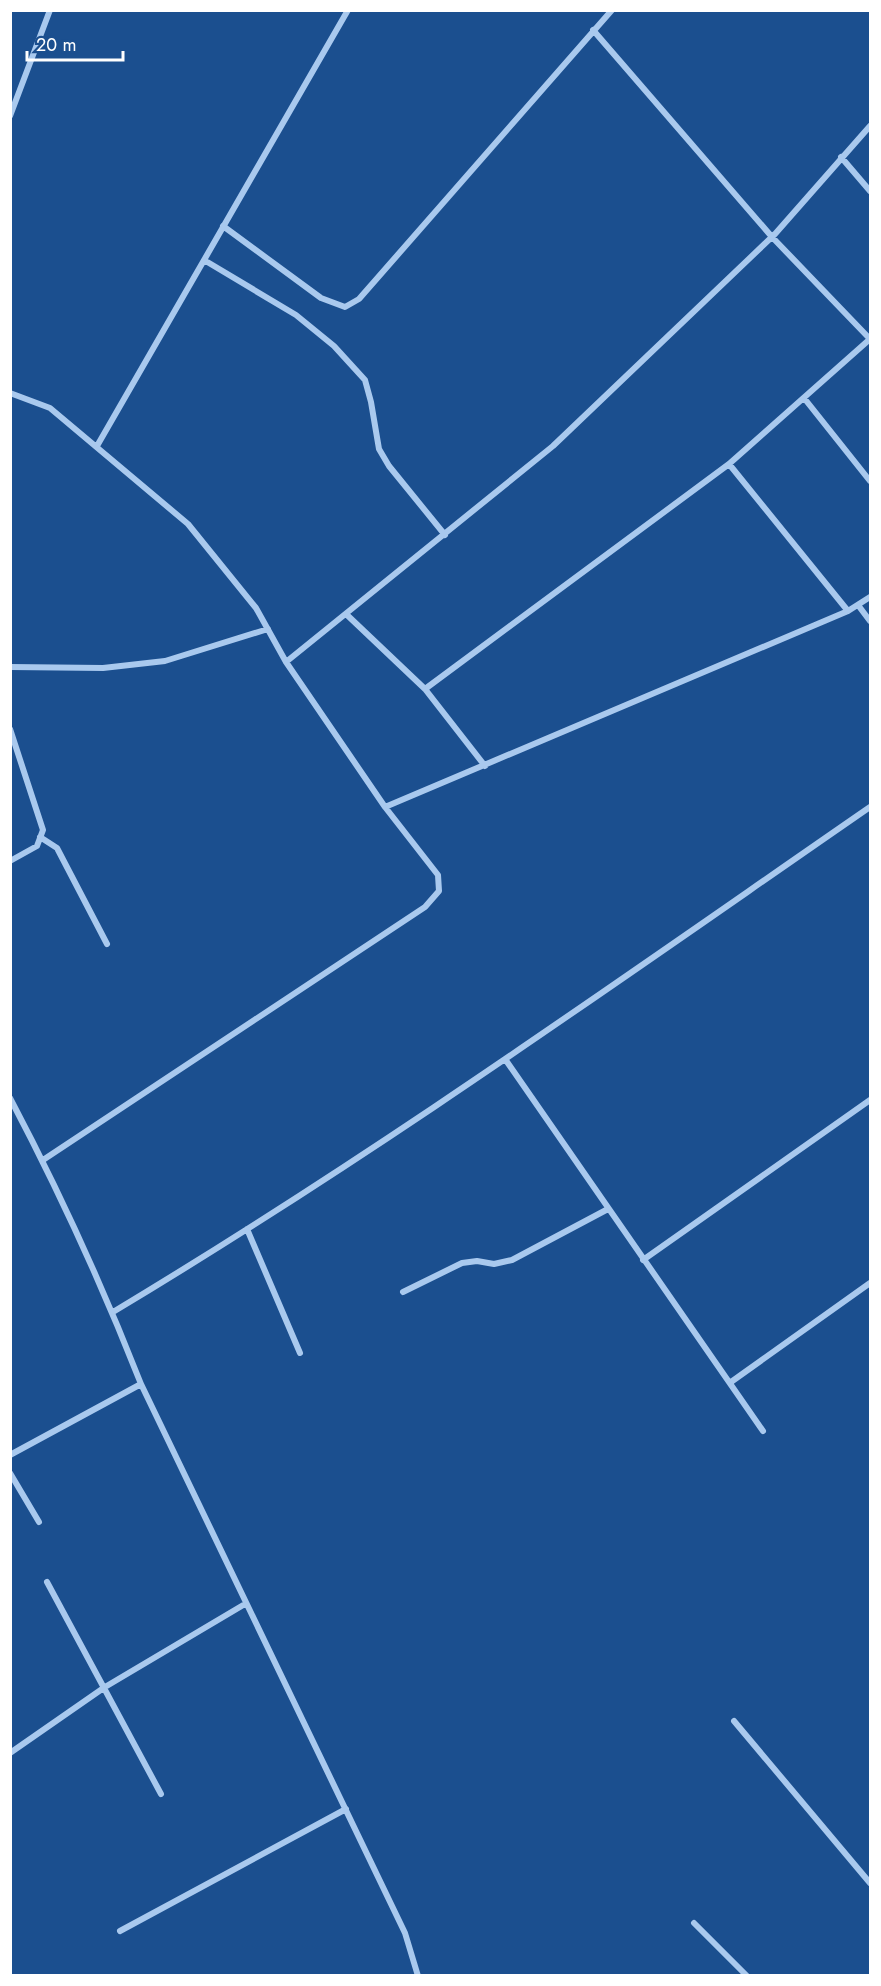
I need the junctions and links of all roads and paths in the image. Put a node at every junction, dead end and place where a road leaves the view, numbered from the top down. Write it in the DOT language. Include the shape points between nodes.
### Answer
graph roads {
  1 [pos="50,10"];
  2 [pos="348,10"];
  3 [pos="612,10"];
  4 [pos="593,30"];
  5 [pos="10,116"];
  6 [pos="870,126"];
  7 [pos="841,157"];
  8 [pos="870,191"];
  9 [pos="223,226"];
  10 [pos="772,237"];
  11 [pos="204,260"];
  12 [pos="870,339"];
  13 [pos="10,393"];
  14 [pos="804,398"];
  15 [pos="97,446"];
  16 [pos="729,464"];
  17 [pos="870,481"];
  18 [pos="444,535"];
  19 [pos="870,597"];
  20 [pos="858,605"];
  21 [pos="848,611"];
  22 [pos="346,614"];
  23 [pos="870,621"];
  24 [pos="268,629"];
  25 [pos="286,662"];
  26 [pos="10,666"];
  27 [pos="425,689"];
  28 [pos="10,729"];
  29 [pos="484,765"];
  30 [pos="385,807"];
  31 [pos="870,807"];
  32 [pos="40,837"];
  33 [pos="10,861"];
  34 [pos="107,944"];
  35 [pos="505,1059"];
  36 [pos="10,1098"];
  37 [pos="870,1100"];
  38 [pos="43,1160"];
  39 [pos="608,1209"];
  40 [pos="247,1229"];
  41 [pos="643,1260"];
  42 [pos="870,1283"];
  43 [pos="404,1292"];
  44 [pos="113,1312"];
  45 [pos="300,1353"];
  46 [pos="731,1382"];
  47 [pos="141,1384"];
  48 [pos="763,1431"];
  49 [pos="10,1455"];
  50 [pos="10,1473"];
  51 [pos="39,1522"];
  52 [pos="46,1582"];
  53 [pos="245,1604"];
  54 [pos="105,1686"];
  55 [pos="734,1721"];
  56 [pos="10,1753"];
  57 [pos="161,1794"];
  58 [pos="346,1809"];
  59 [pos="870,1883"];
  60 [pos="694,1923"];
  61 [pos="120,1931"];
  62 [pos="418,1976"];
  63 [pos="747,1976"];
  1 -- 5 [label="street"];
  2 -- 9 [label="street"];
  3 -- 4 [label="street"];
  4 -- 9 [label="street" via="359,299 345,307 321,298"];
  4 -- 10 [label="street"];
  6 -- 7 [label="street"];
  7 -- 8 [label="street"];
  7 -- 10 [label="street"];
  9 -- 11 [label="street"];
  10 -- 12 [label="street"];
  10 -- 18 [label="street" via="553,446"];
  11 -- 15 [label="street"];
  11 -- 18 [label="street" via="296,315 334,346 365,380 379,448"];
  12 -- 14 [label="street"];
  13 -- 15 [label="street" via="50,408"];
  14 -- 16 [label="street"];
  14 -- 17 [label="street"];
  15 -- 24 [label="street" via="188,524 256,608"];
  16 -- 21 [label="street"];
  16 -- 27 [label="street"];
  18 -- 22 [label="street"];
  19 -- 20 [label="street"];
  20 -- 21 [label="street"];
  20 -- 23 [label="street"];
  21 -- 29 [label="street"];
  22 -- 25 [label="street"];
  22 -- 27 [label="street"];
  24 -- 25 [label="street"];
  24 -- 26 [label="street" via="165,661 103,668"];
  25 -- 30 [label="street"];
  27 -- 29 [label="street"];
  28 -- 32 [label="street" via="38,809 43,831"];
  29 -- 30 [label="street"];
  30 -- 38 [label="street" via="438,875 439,891 425,907"];
  31 -- 35 [label="street"];
  32 -- 33 [label="street" via="37,846"];
  32 -- 34 [label="street" via="57,848"];
  35 -- 39 [label="street"];
  35 -- 40 [label="street"];
  36 -- 38 [label="street"];
  37 -- 41 [label="street"];
  38 -- 44 [label="street"];
  39 -- 41 [label="street"];
  39 -- 43 [label="street" via="512,1260 462,1263"];
  40 -- 44 [label="street"];
  40 -- 45 [label="street"];
  41 -- 46 [label="street"];
  42 -- 46 [label="street"];
  44 -- 47 [label="street"];
  46 -- 48 [label="street"];
  47 -- 49 [label="street"];
  47 -- 53 [label="street"];
  50 -- 51 [label="street"];
  52 -- 54 [label="street"];
  53 -- 54 [label="street"];
  53 -- 58 [label="street"];
  54 -- 56 [label="street"];
  54 -- 57 [label="street"];
  55 -- 59 [label="street"];
  58 -- 61 [label="street"];
  58 -- 62 [label="street" via="405,1933"];
  60 -- 63 [label="street"];
}
